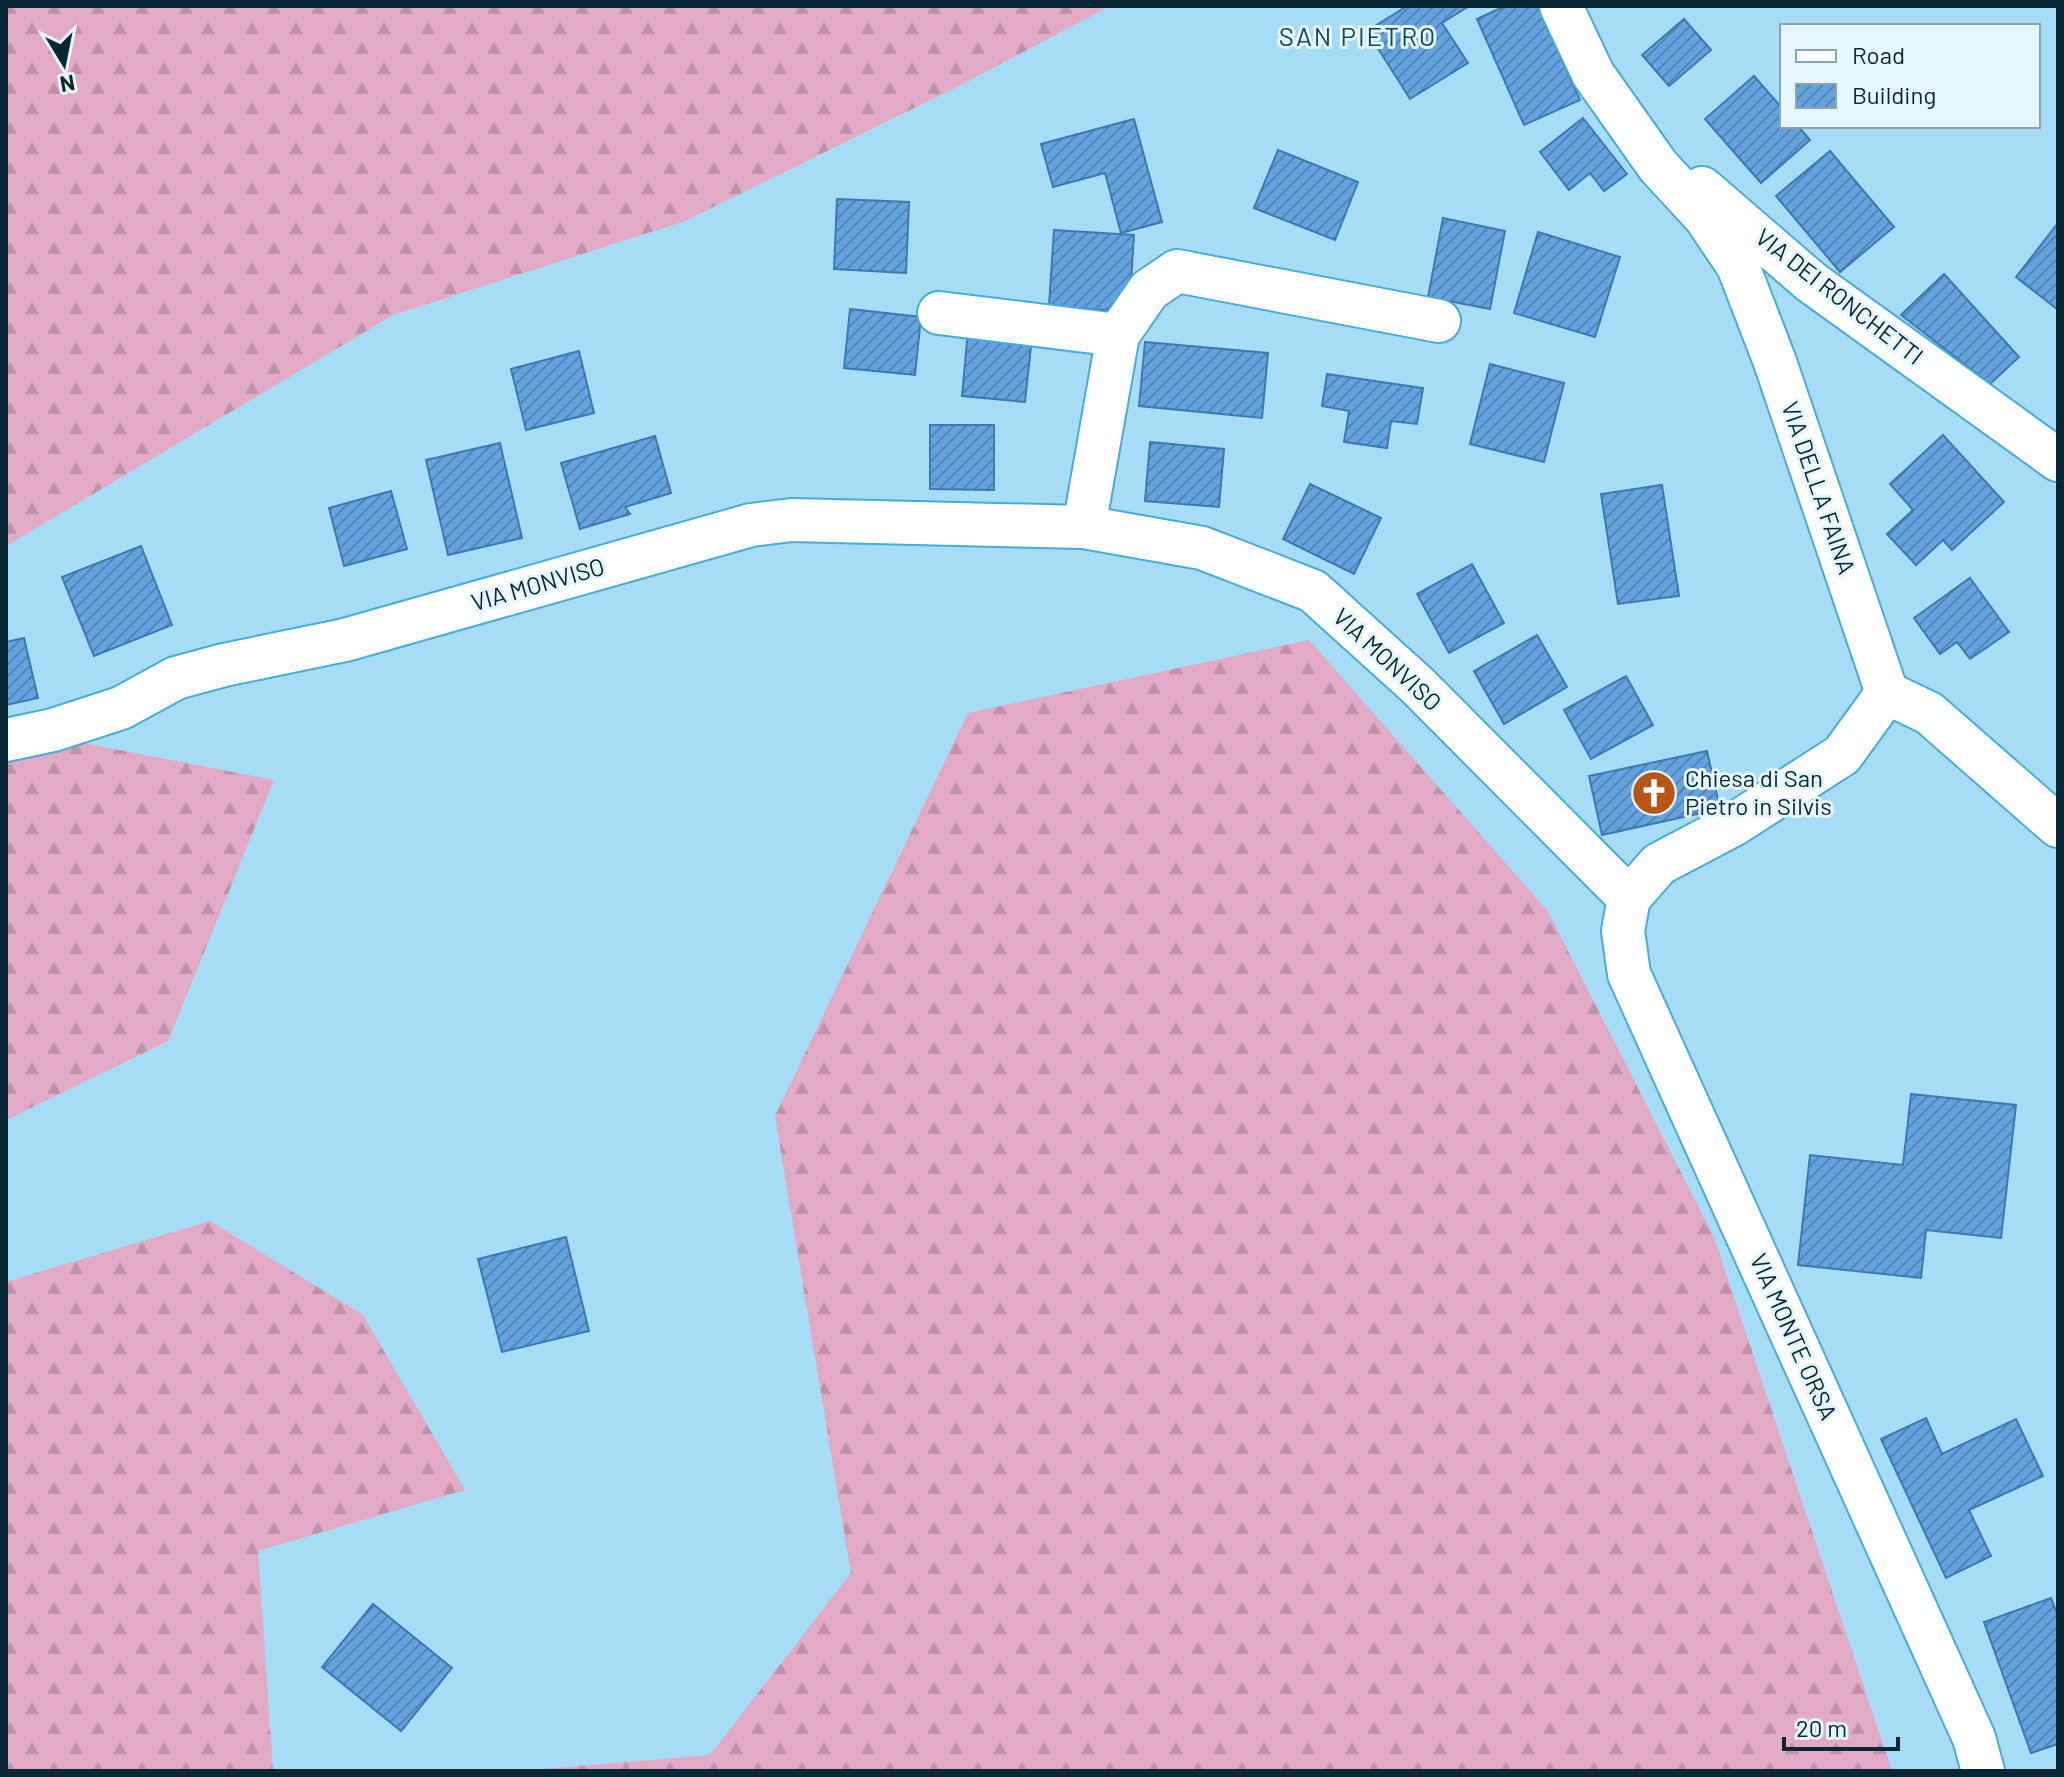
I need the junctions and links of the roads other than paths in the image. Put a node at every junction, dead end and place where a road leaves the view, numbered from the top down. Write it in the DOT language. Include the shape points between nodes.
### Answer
graph roads {
  1 [pos="1561,6"];
  2 [pos="1629,124"];
  3 [pos="939,313"];
  4 [pos="1439,321"];
  5 [pos="1118,335"];
  6 [pos="2058,460"];
  7 [pos="1084,527"];
  8 [pos="1887,693"];
  9 [pos="6,740"];
  10 [pos="2058,826"];
  11 [pos="1629,898"];
  12 [pos="1983,1771"];
  1 -- 2 [label="street, VIA DELLA FAINA" via="1593,74"];
  2 -- 6 [label="street, VIA DEI RONCHETTI" via="1811,282"];
  2 -- 8 [label="street, VIA DELLA FAINA" via="1738,266 1781,377"];
  3 -- 5 [label="street"];
  4 -- 5 [label="street" via="1177,271 1149,290"];
  5 -- 7 [label="street"];
  7 -- 9 [label="street, VIA MONVISO" via="792,520 751,525 345,640 176,678 121,708"];
  7 -- 11 [label="street, VIA MONVISO" via="1202,548 1313,591 1418,686"];
  8 -- 10 [label="street" via="1929,713"];
  8 -- 11 [label="street" via="1842,755 1733,825 1659,864"];
  11 -- 12 [label="street, VIA MONTE ORSA" via="1623,931 1629,974 1974,1738"];
}
